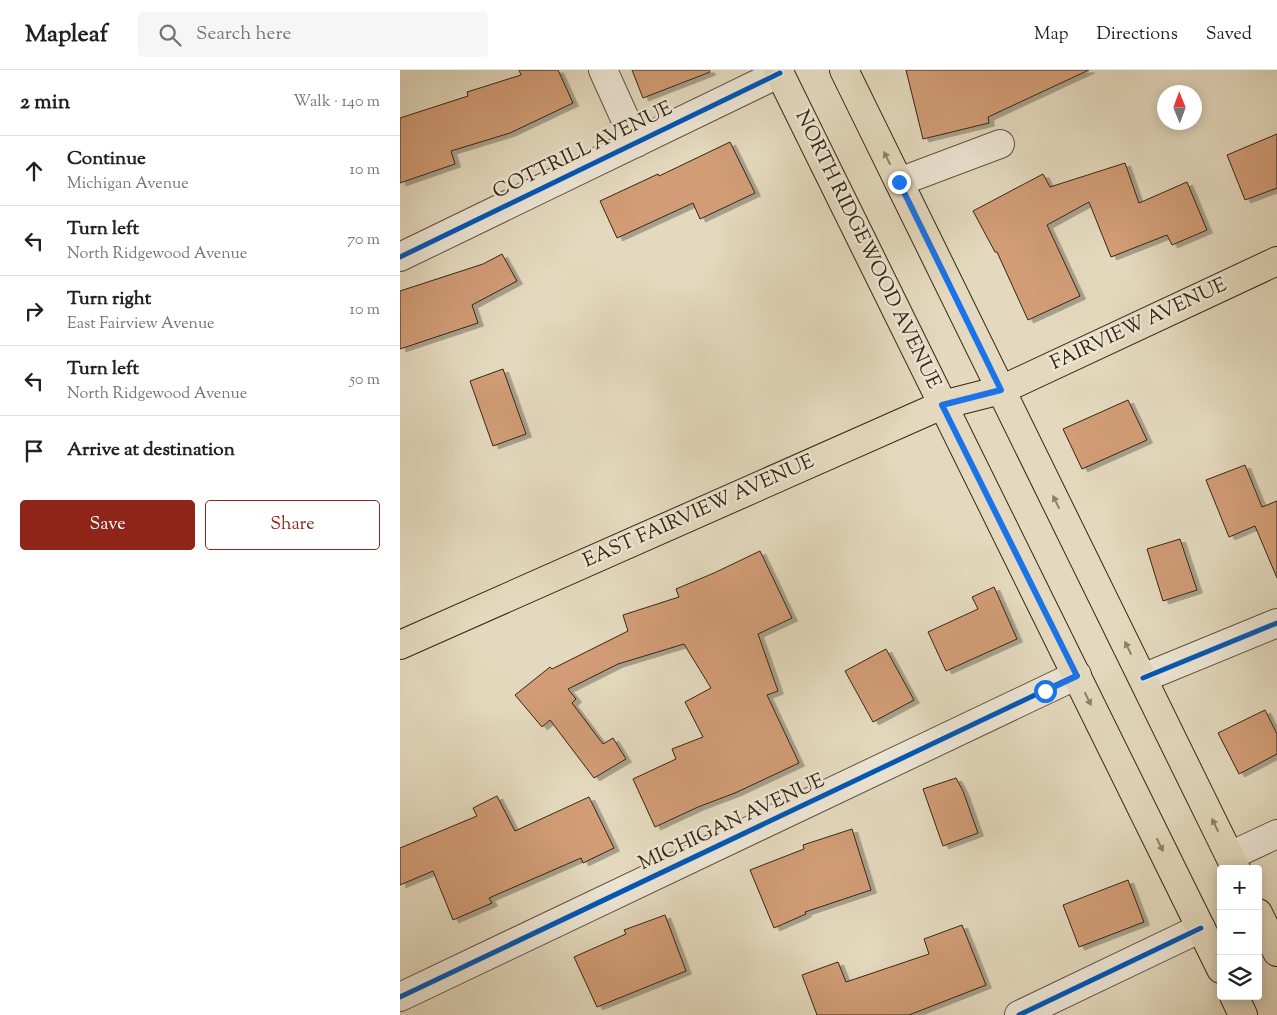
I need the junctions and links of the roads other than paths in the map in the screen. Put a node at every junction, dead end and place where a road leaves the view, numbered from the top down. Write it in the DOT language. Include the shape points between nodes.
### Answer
graph roads {
  1 [pos="602,70"];
  2 [pos="844,70"];
  3 [pos="779,71"];
  4 [pos="636,142"];
  5 [pos="1000,144"];
  6 [pos="899,182"];
  7 [pos="400,257"];
  8 [pos="1277,260"];
  9 [pos="1001,390"];
  10 [pos="942,405"];
  11 [pos="1277,623"];
  12 [pos="400,645"];
  13 [pos="1077,676"];
  14 [pos="1143,678"];
  15 [pos="1277,834"];
  16 [pos="1233,862"];
  17 [pos="1262,921"];
  18 [pos="1201,928"];
  19 [pos="1277,952"];
  20 [pos="1217,961"];
  21 [pos="400,997"];
  22 [pos="1236,1000"];
  23 [pos="1019,1015"];
  24 [pos="1243,1015"];
  1 -- 4 [label="street"];
  6 -- 2 [label="main road, one-way"];
  3 -- 4 [label="street, COTTRILL AVENUE"];
  3 -- 10 [label="main road, NORTH RIDGEWOOD AVENUE"];
  4 -- 7 [label="street, COTTRILL AVENUE"];
  5 -- 6 [label="street"];
  6 -- 9 [label="main road"];
  8 -- 9 [label="main road, FAIRVIEW AVENUE"];
  9 -- 10 [label="main road, EAST FAIRVIEW AVENUE"];
  14 -- 9 [label="main road, one-way"];
  10 -- 12 [label="main road, EAST FAIRVIEW AVENUE"];
  10 -- 13 [label="main road, NORTH RIDGEWOOD AVENUE"];
  11 -- 14 [label="street"];
  13 -- 18 [label="main road, NORTH RIDGEWOOD AVENUE, one-way"];
  13 -- 21 [label="street, MICHIGAN AVENUE"];
  16 -- 14 [label="main road, one-way"];
  15 -- 16 [label="street"];
  17 -- 19 [label="main road"];
  18 -- 20 [label="main road, NORTH RIDGEWOOD AVENUE"];
  18 -- 23 [label="street"];
  22 -- 24 [label="main road"];
}
